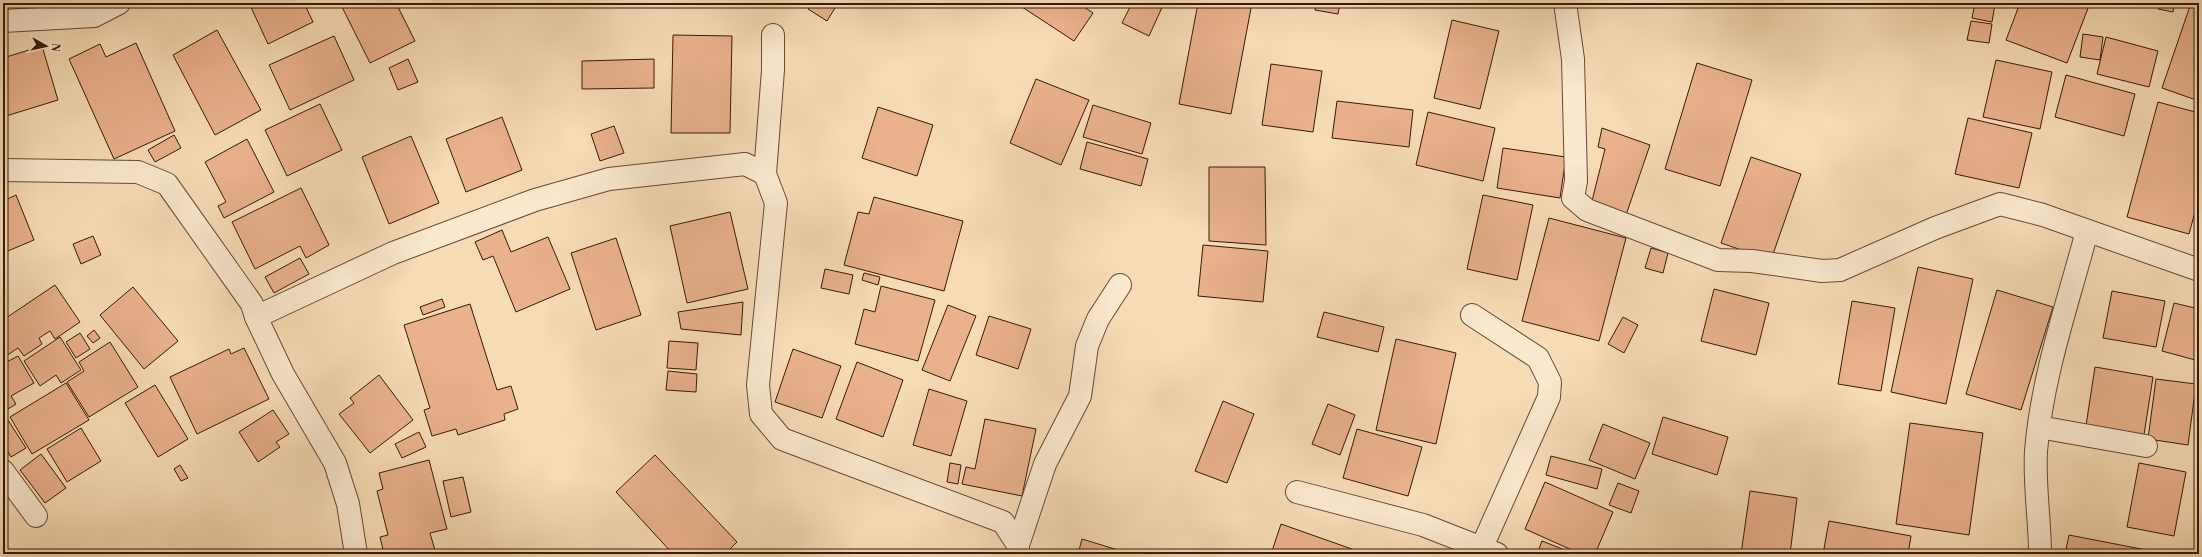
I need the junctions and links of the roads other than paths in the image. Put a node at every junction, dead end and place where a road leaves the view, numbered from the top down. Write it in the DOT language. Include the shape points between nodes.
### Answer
graph roads {
  1 [pos="116,3"];
  2 [pos="1565,3"];
  3 [pos="3,21"];
  4 [pos="773,35"];
  5 [pos="3,170"];
  6 [pos="765,174"];
  7 [pos="2087,231"];
  8 [pos="2199,270"];
  9 [pos="1120,285"];
  10 [pos="1472,316"];
  11 [pos="256,317"];
  12 [pos="2039,427"];
  13 [pos="2146,446"];
  14 [pos="3,471"];
  15 [pos="1297,492"];
  16 [pos="36,516"];
  17 [pos="1018,550"];
  18 [pos="1489,551"];
  19 [pos="356,554"];
  20 [pos="2040,554"];
  1 -- 3 [label="street" via="94,16"];
  2 -- 7 [label="street" via="1573,59 1576,181 1573,198 1587,210 1718,260 1752,261 1822,271 1840,270 1935,228 2000,204 2043,215"];
  4 -- 6 [label="street" via="773,70"];
  5 -- 11 [label="street" via="138,172 167,184 252,304"];
  6 -- 11 [label="street" via="745,164 609,179 535,200 393,253"];
  6 -- 17 [label="street" via="776,203 758,385 761,414 782,439 1003,522"];
  7 -- 8 [label="street"];
  7 -- 12 [label="street" via="2046,383"];
  9 -- 17 [label="street" via="1098,319 1087,346 1080,396 1045,464"];
  10 -- 18 [label="street" via="1538,358 1550,382 1549,397"];
  11 -- 19 [label="street" via="283,374 335,463 348,504"];
  12 -- 13 [label="street"];
  12 -- 20 [label="street" via="2036,452"];
  14 -- 16 [label="street"];
  15 -- 18 [label="street" via="1423,525"];
}
